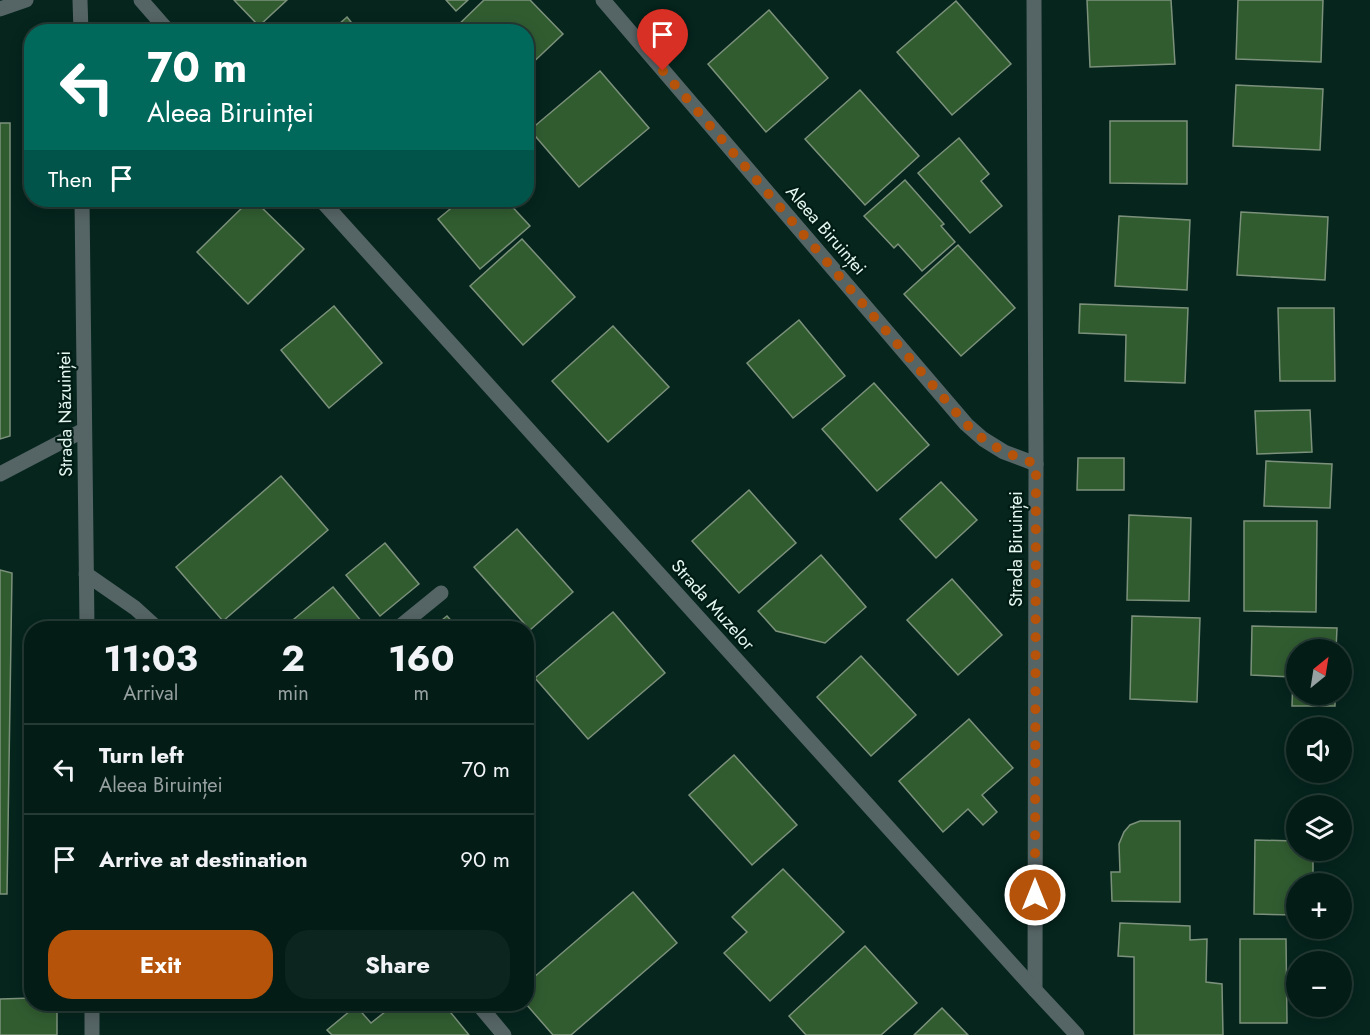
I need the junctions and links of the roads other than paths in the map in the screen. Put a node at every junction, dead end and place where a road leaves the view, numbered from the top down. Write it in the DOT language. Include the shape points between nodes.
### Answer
graph roads {
  1 [pos="26,0"];
  2 [pos="80,0"];
  3 [pos="141,0"];
  4 [pos="603,0"];
  5 [pos="1034,0"];
  6 [pos="0,9"];
  7 [pos="81,24"];
  8 [pos="162,24"];
  9 [pos="82,207"];
  10 [pos="327,207"];
  11 [pos="84,430"];
  12 [pos="1036,464"];
  13 [pos="0,474"];
  14 [pos="86,574"];
  15 [pos="441,593"];
  16 [pos="87,621"];
  17 [pos="149,621"];
  18 [pos="407,621"];
  19 [pos="1035,990"];
  20 [pos="92,1011"];
  21 [pos="484,1011"];
  22 [pos="92,1035"];
  23 [pos="504,1035"];
  24 [pos="1077,1035"];
  1 -- 6 [label="street"];
  2 -- 7 [label="street"];
  3 -- 8 [label="street"];
  4 -- 12 [label="street, Aleea Biruinței" via="966,424 1004,452"];
  5 -- 12 [label="street, Strada Biruinței"];
  9 -- 11 [label="street, Strada Năzuinței"];
  10 -- 19 [label="street, Strada Muzelor"];
  11 -- 13 [label="street"];
  11 -- 14 [label="street, Strada Năzuinței"];
  12 -- 19 [label="street, Strada Biruinței"];
  14 -- 16 [label="street, Strada Năzuinței"];
  14 -- 17 [label="street"];
  15 -- 18 [label="street"];
  19 -- 24 [label="street, Strada Muzelor"];
  20 -- 22 [label="street"];
  21 -- 23 [label="street"];
}
